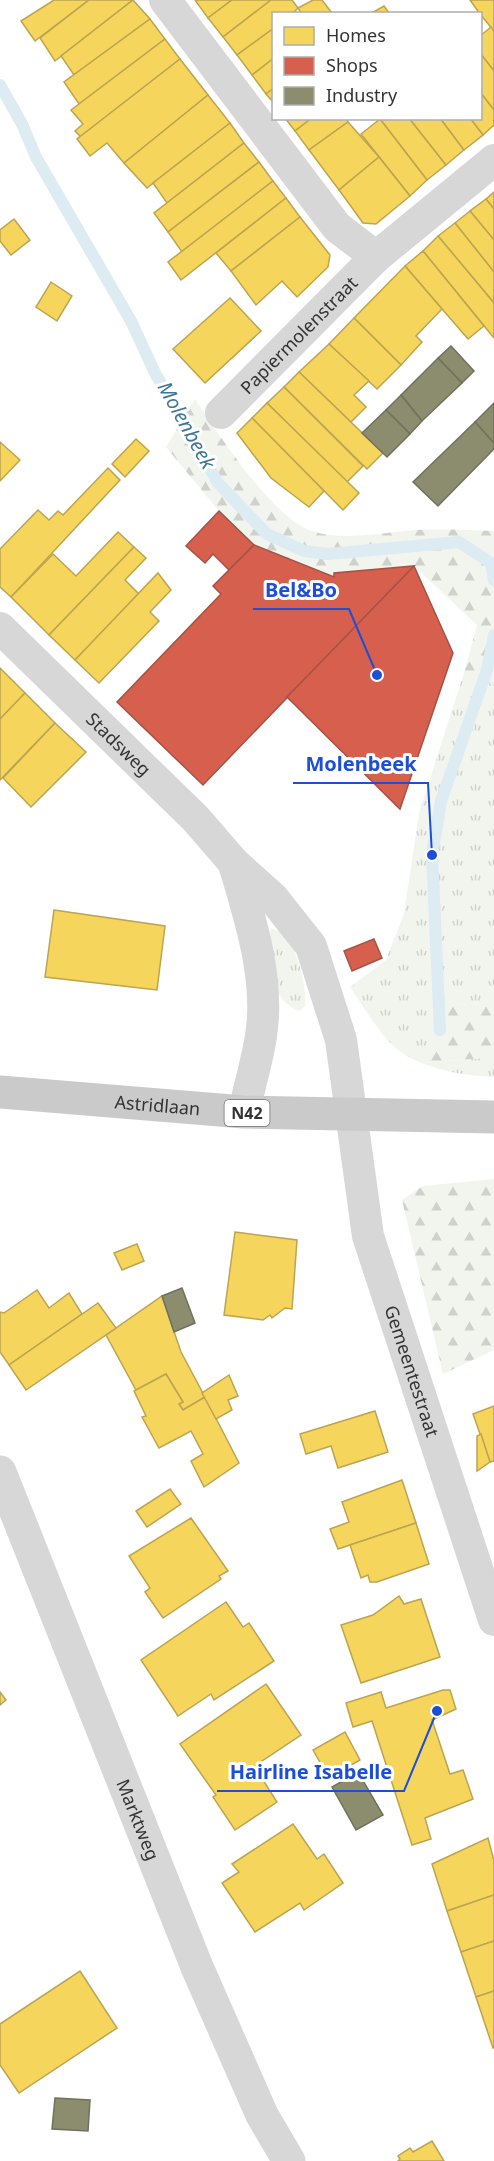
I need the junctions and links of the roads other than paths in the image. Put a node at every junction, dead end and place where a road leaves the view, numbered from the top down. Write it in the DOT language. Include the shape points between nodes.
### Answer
graph roads {
  1 [pos="165,0"];
  2 [pos="494,160"];
  3 [pos="376,257"];
  4 [pos="221,413"];
  5 [pos="0,628"];
  6 [pos="234,863"];
  7 [pos="0,1092"];
  8 [pos="244,1112"];
  9 [pos="351,1116"];
  10 [pos="494,1117"];
  11 [pos="0,1472"];
  12 [pos="494,1620"];
  13 [pos="289,2161"];
  1 -- 3 [label="street" via="336,227"];
  2 -- 3 [label="street, Papiermolenstraat"];
  3 -- 4 [label="street, Papiermolenstraat"];
  5 -- 6 [label="street, Stadsweg" via="196,819"];
  6 -- 8 [label="street, Stadsweg" via="254,929 263,1002 261,1036"];
  6 -- 9 [label="street, Stadsweg" via="273,898 311,946 341,1040"];
  7 -- 8 [label="main road, Astridlaan / N42"];
  8 -- 9 [label="main road, Astridlaan / N42"];
  9 -- 10 [label="main road, Astridlaan / N42"];
  9 -- 12 [label="street, Gemeentestraat" via="368,1236"];
  11 -- 13 [label="street, Marktweg" via="197,1967 262,2115"];
}
